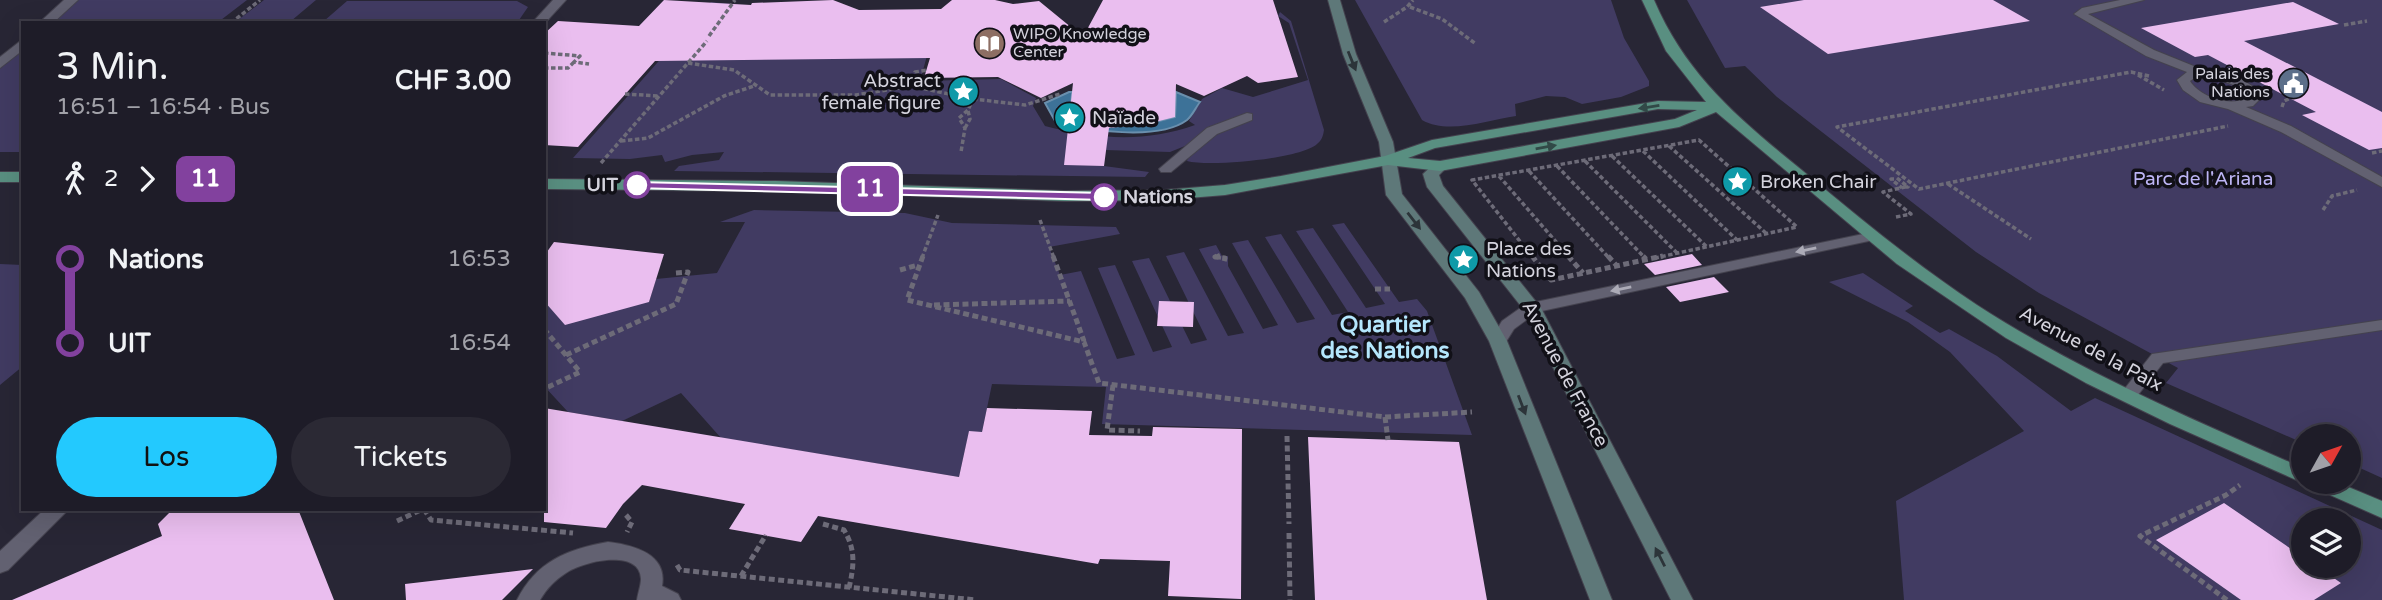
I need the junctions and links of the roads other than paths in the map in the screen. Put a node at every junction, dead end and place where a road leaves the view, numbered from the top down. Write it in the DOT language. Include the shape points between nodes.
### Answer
graph roads {
  1 [pos="72,0"];
  2 [pos="560,0"];
  3 [pos="1334,0"];
  4 [pos="1648,0"];
  5 [pos="2138,0"];
  6 [pos="47,21"];
  7 [pos="540,21"];
  8 [pos="21,45"];
  9 [pos="2150,53"];
  10 [pos="0,64"];
  11 [pos="2205,75"];
  12 [pos="2183,80"];
  13 [pos="2253,102"];
  14 [pos="2230,105"];
  15 [pos="1717,106"];
  16 [pos="1247,117"];
  17 [pos="2286,129"];
  18 [pos="1389,160"];
  19 [pos="1440,166"];
  20 [pos="1166,169"];
  21 [pos="0,177"];
  22 [pos="21,177"];
  23 [pos="546,184"];
  24 [pos="2375,186"];
  25 [pos="1873,236"];
  26 [pos="1532,308"];
  27 [pos="2382,325"];
  28 [pos="1498,341"];
  29 [pos="2128,396"];
  30 [pos="2291,471"];
  31 [pos="2344,494"];
  32 [pos="2382,510"];
  33 [pos="57,511"];
  34 [pos="0,564"];
  35 [pos="657,597"];
  36 [pos="528,600"];
  37 [pos="1601,600"];
  38 [pos="1682,600"];
  1 -- 6 [label="street"];
  2 -- 7 [label="street"];
  3 -- 18 [label="main road, one-way" via="1338,28 1387,144"];
  4 -- 15 [label="main road" via="1670,49"];
  5 -- 9 [label="lane" via="2080,14"];
  8 -- 10 [label="street"];
  9 -- 11 [label="lane"];
  9 -- 12 [label="lane"];
  11 -- 12 [label="lane"];
  11 -- 13 [label="lane" via="2244,86 2254,94"];
  12 -- 14 [label="lane" via="2192,93"];
  13 -- 14 [label="lane"];
  13 -- 17 [label="lane"];
  14 -- 17 [label="lane"];
  15 -- 18 [label="main road, one-way" via="1658,105 1432,144"];
  19 -- 15 [label="main road, one-way" via="1679,123"];
  15 -- 25 [label="main road"];
  16 -- 20 [label="lane" via="1212,131"];
  17 -- 24 [label="lane"];
  18 -- 19 [label="main road"];
  18 -- 23 [label="main road" via="1225,190 1104,197"];
  18 -- 28 [label="main road, one-way" via="1394,195 1473,296"];
  19 -- 26 [label="main road, Avenue de France" via="1432,174 1435,187"];
  21 -- 22 [label="main road"];
  25 -- 26 [label="lane, one-way"];
  25 -- 29 [label="main road, Avenue de la Paix" via="1974,311"];
  26 -- 28 [label="lane" via="1508,325"];
  38 -- 26 [label="main road, Avenue de France, one-way"];
  27 -- 29 [label="lane" via="2158,358"];
  28 -- 37 [label="main road, one-way"];
  29 -- 30 [label="main road, Avenue de la Paix"];
  31 -- 32 [label="main road"];
  33 -- 34 [label="street"];
  35 -- 36 [label="street" via="648,565 625,551 608,550 551,570"];
}
